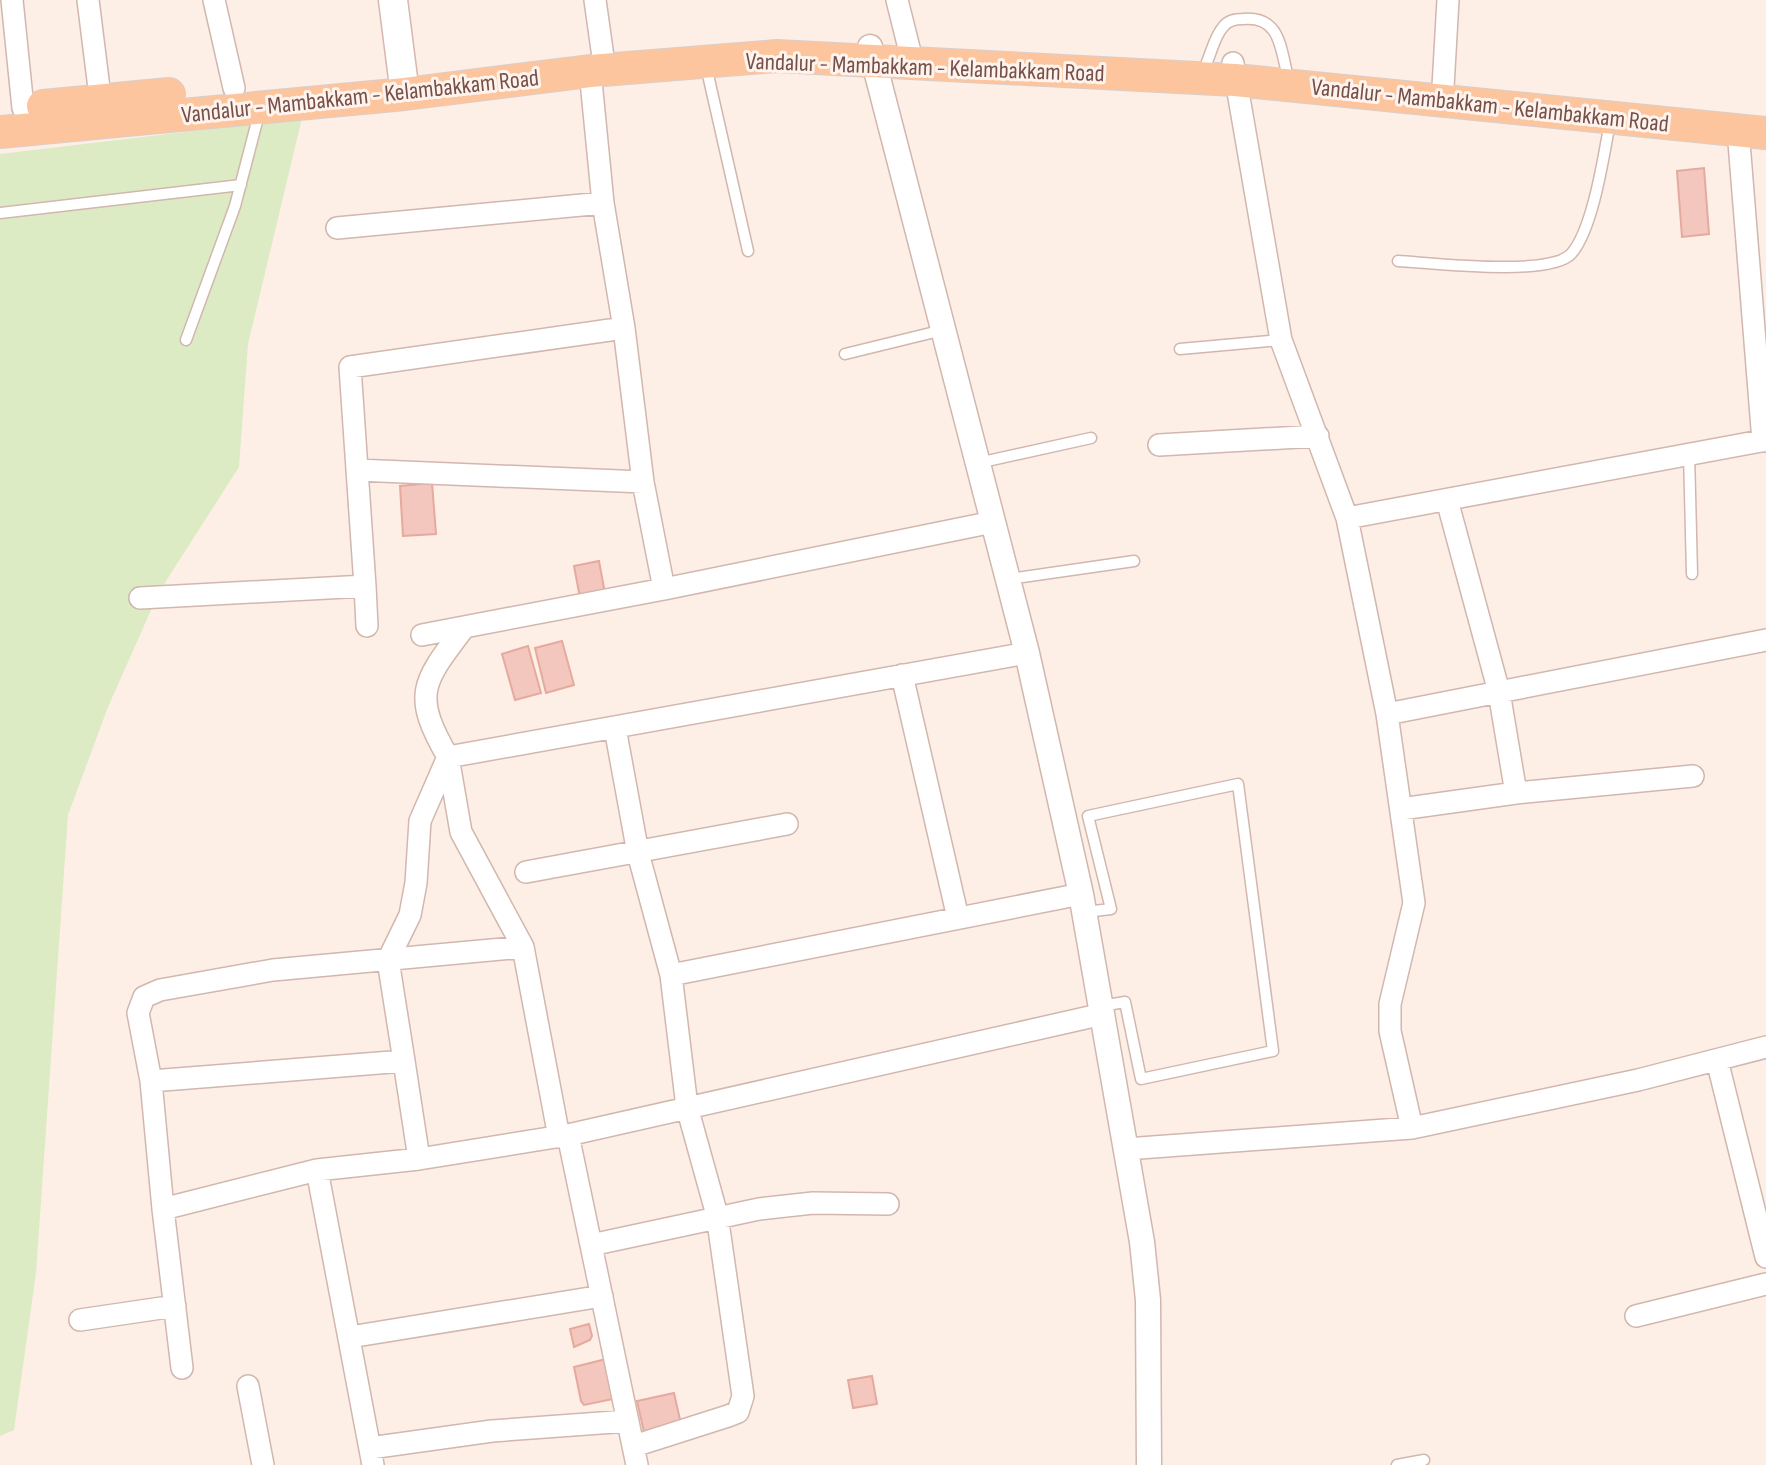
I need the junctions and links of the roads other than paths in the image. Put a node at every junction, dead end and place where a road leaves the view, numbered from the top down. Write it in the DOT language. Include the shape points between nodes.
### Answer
graph roads {
  1 [pos="12,0"];
  2 [pos="88,0"];
  3 [pos="214,0"];
  4 [pos="393,0"];
  5 [pos="595,0"];
  6 [pos="897,0"];
  7 [pos="1448,0"];
  8 [pos="871,55"];
  9 [pos="912,56"];
  10 [pos="705,62"];
  11 [pos="597,64"];
  12 [pos="1225,68"];
  13 [pos="1286,69"];
  14 [pos="404,86"];
  15 [pos="1443,87"];
  16 [pos="233,88"];
  17 [pos="260,107"];
  18 [pos="12,110"];
  19 [pos="102,111"];
  20 [pos="1610,117"];
  21 [pos="1757,127"];
  22 [pos="0,132"];
  23 [pos="241,185"];
  24 [pos="603,204"];
  25 [pos="0,212"];
  26 [pos="337,228"];
  27 [pos="748,251"];
  28 [pos="1398,261"];
  29 [pos="624,328"];
  30 [pos="943,330"];
  31 [pos="186,340"];
  32 [pos="1281,340"];
  33 [pos="1180,349"];
  34 [pos="845,354"];
  35 [pos="1318,436"];
  36 [pos="1091,438"];
  37 [pos="1765,440"];
  38 [pos="1158,445"];
  39 [pos="1689,453"];
  40 [pos="978,463"];
  41 [pos="357,470"];
  42 [pos="643,482"];
  43 [pos="1447,500"];
  44 [pos="1347,518"];
  45 [pos="993,522"];
  46 [pos="1134,561"];
  47 [pos="1692,574"];
  48 [pos="1008,580"];
  49 [pos="365,586"];
  50 [pos="664,590"];
  51 [pos="140,598"];
  52 [pos="367,626"];
  53 [pos="463,629"];
  54 [pos="422,635"];
  55 [pos="1766,639"];
  56 [pos="1027,653"];
  57 [pos="902,675"];
  58 [pos="1499,692"];
  59 [pos="1387,714"];
  60 [pos="615,728"];
  61 [pos="449,757"];
  62 [pos="1693,776"];
  63 [pos="1516,793"];
  64 [pos="1401,809"];
  65 [pos="787,824"];
  66 [pos="638,853"];
  67 [pos="526,872"];
  68 [pos="1083,903"];
  69 [pos="958,918"];
  70 [pos="523,947"];
  71 [pos="388,960"];
  72 [pos="671,975"];
  73 [pos="1102,1010"];
  74 [pos="1766,1047"];
  75 [pos="1717,1060"];
  76 [pos="404,1061"];
  77 [pos="151,1081"];
  78 [pos="687,1107"];
  79 [pos="1412,1128"];
  80 [pos="563,1136"];
  81 [pos="1126,1149"];
  82 [pos="419,1159"];
  83 [pos="317,1170"];
  84 [pos="888,1204"];
  85 [pos="163,1209"];
  86 [pos="717,1215"];
  87 [pos="591,1245"];
  88 [pos="1766,1257"];
  89 [pos="1766,1283"];
  90 [pos="602,1296"];
  91 [pos="175,1306"];
  92 [pos="1636,1316"];
  93 [pos="79,1320"];
  94 [pos="350,1337"];
  95 [pos="182,1368"];
  96 [pos="248,1386"];
  97 [pos="628,1421"];
  98 [pos="635,1455"];
  99 [pos="371,1456"];
  100 [pos="1424,1460"];
  101 [pos="263,1465"];
  102 [pos="1149,1465"];
  103 [pos="1396,1465"];
  1 -- 18 [label="street"];
  2 -- 19 [label="street"];
  3 -- 16 [label="street"];
  4 -- 14 [label="main road"];
  5 -- 11 [label="street"];
  6 -- 9 [label="street"];
  7 -- 15 [label="street"];
  8 -- 9 [label="main road, Vandalur - Mambakkam - Kelambakkam Road"];
  8 -- 10 [label="main road, Vandalur - Mambakkam - Kelambakkam Road"];
  8 -- 11 [label="main road, Vandalur - Mambakkam - Kelambakkam Road" via="777,41"];
  8 -- 30 [label="street"];
  9 -- 12 [label="main road, Vandalur - Mambakkam - Kelambakkam Road"];
  10 -- 11 [label="main road, Vandalur - Mambakkam - Kelambakkam Road"];
  10 -- 27 [label="lane"];
  11 -- 14 [label="main road, Vandalur - Mambakkam - Kelambakkam Road"];
  11 -- 24 [label="street"];
  12 -- 13 [label="main road, Vandalur - Mambakkam - Kelambakkam Road"];
  12 -- 13 [label="lane" via="1224,25 1232,20 1260,19 1280,38"];
  12 -- 20 [label="main road, Vandalur - Mambakkam - Kelambakkam Road"];
  12 -- 32 [label="street"];
  13 -- 15 [label="main road, Vandalur - Mambakkam - Kelambakkam Road"];
  14 -- 16 [label="main road, Vandalur - Mambakkam - Kelambakkam Road"];
  14 -- 17 [label="main road, Vandalur - Mambakkam - Kelambakkam Road"];
  15 -- 21 [label="main road, Vandalur - Mambakkam - Kelambakkam Road"];
  16 -- 19 [label="main road, Vandalur - Mambakkam - Kelambakkam Road"];
  17 -- 19 [label="main road, Vandalur - Mambakkam - Kelambakkam Road"];
  17 -- 23 [label="lane"];
  18 -- 19 [label="main road, Vandalur - Mambakkam - Kelambakkam Road"];
  19 -- 22 [label="main road, Vandalur - Mambakkam - Kelambakkam Road"];
  20 -- 21 [label="main road, Vandalur - Mambakkam - Kelambakkam Road"];
  20 -- 28 [label="lane" via="1601,172 1586,221 1579,242 1563,260 1518,267"];
  21 -- 37 [label="street"];
  23 -- 25 [label="lane"];
  23 -- 31 [label="lane"];
  24 -- 26 [label="street"];
  24 -- 29 [label="street"];
  29 -- 41 [label="street" via="350,367"];
  29 -- 42 [label="street"];
  30 -- 34 [label="lane"];
  30 -- 40 [label="street"];
  32 -- 33 [label="lane"];
  32 -- 35 [label="street"];
  35 -- 38 [label="street"];
  35 -- 44 [label="street"];
  36 -- 40 [label="lane"];
  37 -- 39 [label="street"];
  39 -- 43 [label="street"];
  39 -- 47 [label="lane"];
  40 -- 45 [label="street"];
  41 -- 42 [label="street"];
  41 -- 49 [label="street"];
  42 -- 50 [label="street"];
  43 -- 44 [label="street"];
  43 -- 58 [label="street"];
  44 -- 59 [label="street"];
  45 -- 48 [label="street"];
  45 -- 50 [label="street"];
  46 -- 48 [label="lane"];
  48 -- 56 [label="street"];
  49 -- 51 [label="street"];
  49 -- 52 [label="street"];
  50 -- 53 [label="street"];
  53 -- 54 [label="street"];
  53 -- 61 [label="street" via="434,667 425,693 427,716"];
  55 -- 58 [label="street"];
  56 -- 57 [label="street"];
  56 -- 68 [label="street"];
  57 -- 60 [label="street"];
  57 -- 69 [label="street"];
  58 -- 59 [label="street"];
  58 -- 63 [label="street"];
  59 -- 64 [label="street"];
  60 -- 61 [label="street"];
  60 -- 66 [label="street"];
  61 -- 70 [label="street" via="461,832"];
  61 -- 71 [label="street" via="420,821 410,915"];
  62 -- 63 [label="street"];
  63 -- 64 [label="street"];
  64 -- 79 [label="street" via="1414,903 1390,1004 1390,1031"];
  65 -- 66 [label="street"];
  66 -- 67 [label="street"];
  66 -- 72 [label="street"];
  68 -- 69 [label="street"];
  68 -- 73 [label="street"];
  68 -- 73 [label="lane" via="1111,909 1087,816 1238,784 1273,1051 1140,1079 1125,1002"];
  69 -- 72 [label="street"];
  70 -- 71 [label="street"];
  70 -- 80 [label="street"];
  71 -- 76 [label="street"];
  71 -- 77 [label="street" via="273,970 144,997 138,1013"];
  72 -- 78 [label="street"];
  73 -- 78 [label="street"];
  73 -- 81 [label="street"];
  74 -- 75 [label="street"];
  75 -- 79 [label="street"];
  75 -- 88 [label="street"];
  76 -- 77 [label="street"];
  76 -- 82 [label="street"];
  77 -- 85 [label="street"];
  78 -- 80 [label="street"];
  78 -- 86 [label="street"];
  79 -- 81 [label="street"];
  80 -- 82 [label="street"];
  80 -- 87 [label="street"];
  81 -- 102 [label="street" via="1149,1300"];
  82 -- 83 [label="street"];
  83 -- 85 [label="street"];
  83 -- 94 [label="street"];
  84 -- 86 [label="street" via="813,1203"];
  85 -- 91 [label="street"];
  86 -- 87 [label="street"];
  86 -- 98 [label="street" via="742,1404 738,1412"];
  87 -- 90 [label="street"];
  89 -- 92 [label="street"];
  90 -- 94 [label="street"];
  90 -- 97 [label="street"];
  91 -- 93 [label="street"];
  91 -- 95 [label="street"];
  94 -- 99 [label="street"];
  96 -- 101 [label="street"];
  97 -- 98 [label="street"];
  97 -- 99 [label="street" via="492,1431"];
  100 -- 103 [label="lane"];
}
